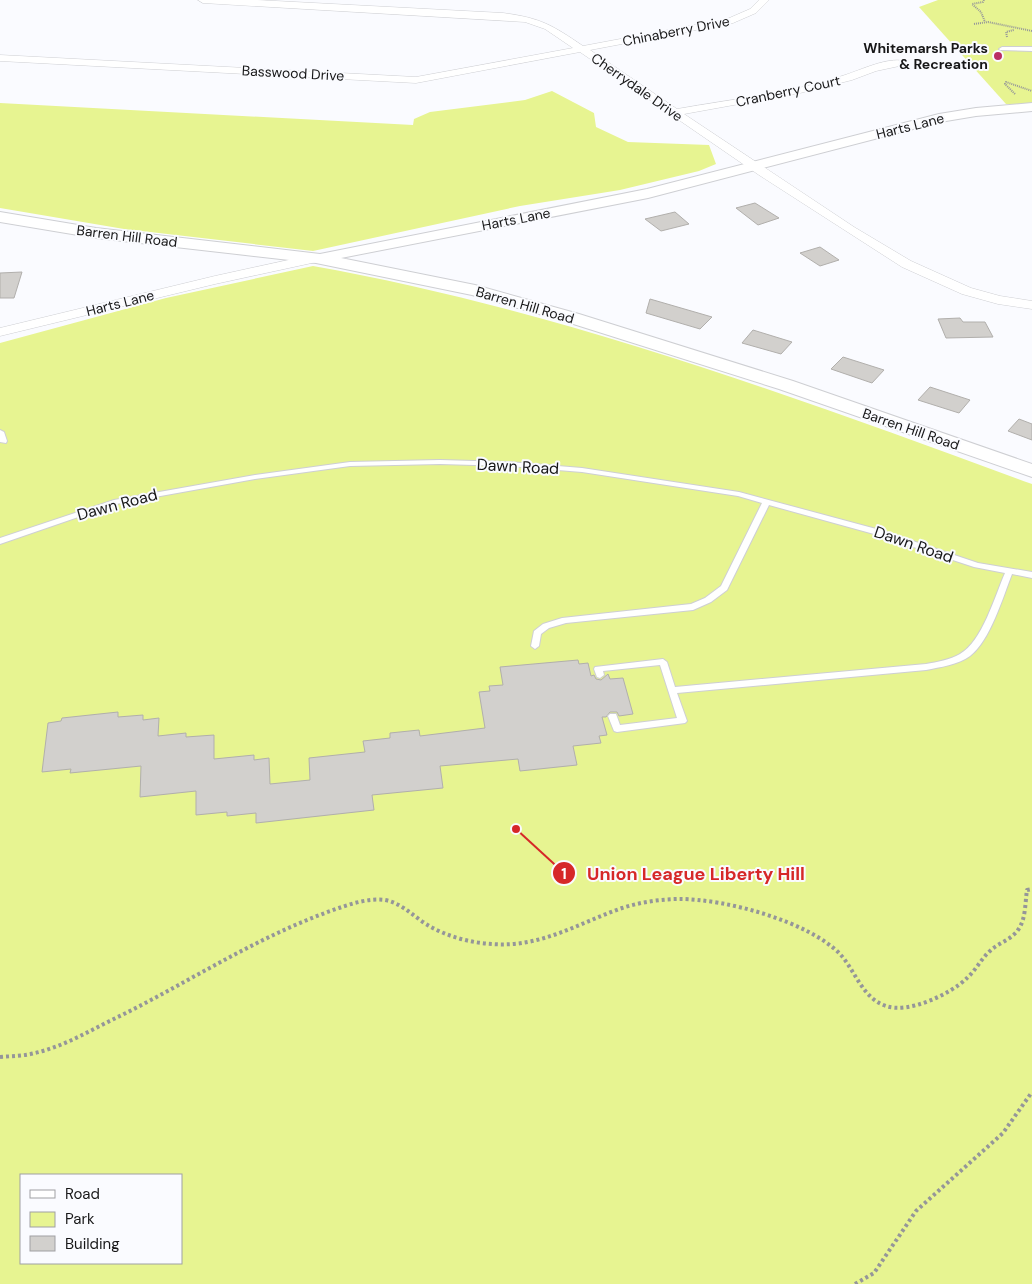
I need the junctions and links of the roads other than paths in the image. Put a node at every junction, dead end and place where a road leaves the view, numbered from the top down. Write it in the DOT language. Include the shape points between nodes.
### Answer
graph roads {
  1 [pos="203,0"];
  2 [pos="764,0"];
  3 [pos="1002,49"];
  4 [pos="1032,49"];
  5 [pos="583,50"];
  6 [pos="0,58"];
  7 [pos="900,63"];
  8 [pos="1026,102"];
  9 [pos="674,114"];
  10 [pos="754,167"];
  11 [pos="0,217"];
  12 [pos="316,258"];
  13 [pos="1032,305"];
  14 [pos="0,332"];
  15 [pos="0,432"];
  16 [pos="3,441"];
  17 [pos="1032,471"];
  18 [pos="766,500"];
  19 [pos="0,540"];
  20 [pos="1010,572"];
  21 [pos="1032,575"];
  22 [pos="535,646"];
  23 [pos="600,675"];
  24 [pos="672,690"];
  25 [pos="613,716"];
  1 -- 5 [label="street, Cherrydale Drive" via="515,17 537,21"];
  2 -- 5 [label="street, Chinaberry Drive" via="753,11 730,21"];
  3 -- 4 [label="lane"];
  5 -- 6 [label="street, Basswood Drive" via="416,80"];
  5 -- 9 [label="street, Cherrydale Drive"];
  7 -- 9 [label="street, Cranberry Court" via="800,90"];
  8 -- 10 [label="street, Harts Lane" via="939,118"];
  9 -- 10 [label="street, Cherrydale Drive"];
  10 -- 12 [label="street, Harts Lane" via="648,193"];
  10 -- 13 [label="street, Cherrydale Drive" via="918,272 964,290 1011,303"];
  11 -- 12 [label="street, Barren Hill Road" via="96,233"];
  12 -- 14 [label="street, Harts Lane"];
  12 -- 17 [label="street, Barren Hill Road" via="475,290 573,318 786,385"];
  15 -- 16 [label="lane"];
  18 -- 19 [label="lane, Dawn Road" via="582,470 440,462 350,464 255,476 114,502"];
  18 -- 20 [label="lane, Dawn Road"];
  18 -- 22 [label="lane" via="724,588 708,600 693,607 565,620 546,626 537,633"];
  20 -- 21 [label="lane, Dawn Road"];
  20 -- 24 [label="lane" via="978,645 967,654 945,663"];
  23 -- 24 [label="lane" via="598,669 663,662"];
  24 -- 25 [label="lane" via="682,721 617,729"];
}
